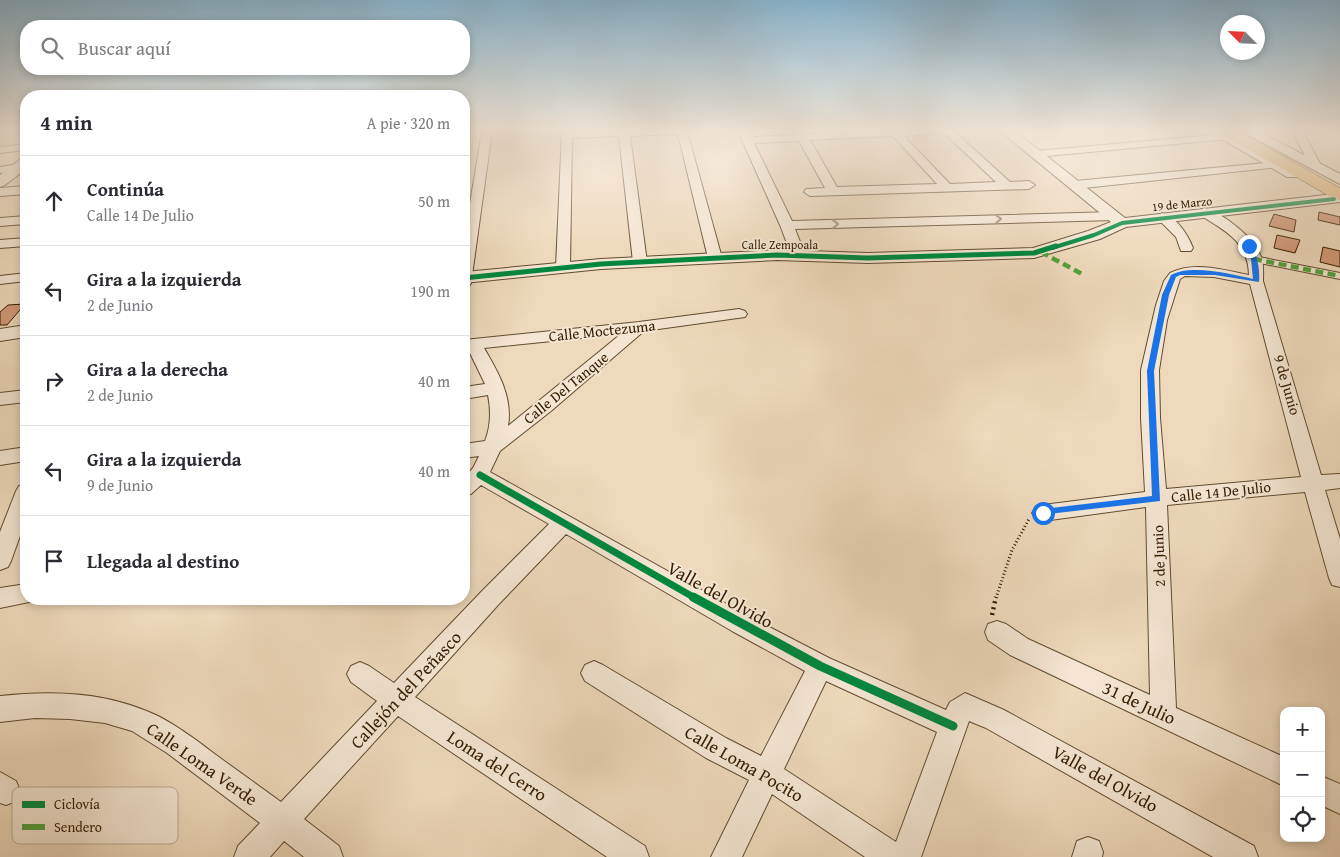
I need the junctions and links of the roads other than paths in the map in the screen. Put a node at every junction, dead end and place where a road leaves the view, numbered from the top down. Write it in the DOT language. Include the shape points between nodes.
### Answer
graph roads {
  1 [pos="15,171"];
  2 [pos="477,171"];
  3 [pos="566,171"];
  4 [pos="629,171"];
  5 [pos="692,171"];
  6 [pos="762,171"];
  7 [pos="822,171"];
  8 [pos="932,171"];
  9 [pos="991,171"];
  10 [pos="1057,171"];
  11 [pos="1216,171"];
  12 [pos="1289,171"];
  13 [pos="1296,171"];
  14 [pos="1323,171"];
  15 [pos="1340,180"];
  16 [pos="0,182"];
  17 [pos="1075,185"];
  18 [pos="1007,186"];
  19 [pos="1029,186"];
  20 [pos="948,188"];
  21 [pos="20,190"];
  22 [pos="833,191"];
  23 [pos="0,192"];
  24 [pos="810,192"];
  25 [pos="1339,195"];
  26 [pos="1204,212"];
  27 [pos="470,216"];
  28 [pos="1162,217"];
  29 [pos="20,220"];
  30 [pos="1118,220"];
  31 [pos="0,222"];
  32 [pos="787,225"];
  33 [pos="20,242"];
  34 [pos="0,244"];
  35 [pos="1186,248"];
  36 [pos="798,254"];
  37 [pos="715,258"];
  38 [pos="1254,259"];
  39 [pos="640,262"];
  40 [pos="563,267"];
  41 [pos="1340,276"];
  42 [pos="470,277"];
  43 [pos="20,278"];
  44 [pos="0,280"];
  45 [pos="1256,281"];
  46 [pos="739,314"];
  47 [pos="639,327"];
  48 [pos="20,332"];
  49 [pos="0,335"];
  50 [pos="470,345"];
  51 [pos="470,347"];
  52 [pos="496,388"];
  53 [pos="470,392"];
  54 [pos="20,397"];
  55 [pos="0,399"];
  56 [pos="493,447"];
  57 [pos="470,450"];
  58 [pos="20,455"];
  59 [pos="0,458"];
  60 [pos="1340,481"];
  61 [pos="472,482"];
  62 [pos="1314,483"];
  63 [pos="1156,498"];
  64 [pos="20,507"];
  65 [pos="1043,513"];
  66 [pos="14,523"];
  67 [pos="563,524"];
  68 [pos="0,560"];
  69 [pos="1340,578"];
  70 [pos="20,595"];
  71 [pos="0,598"];
  72 [pos="997,632"];
  73 [pos="820,666"];
  74 [pos="594,673"];
  75 [pos="360,674"];
  76 [pos="396,700"];
  77 [pos="0,709"];
  78 [pos="1163,714"];
  79 [pos="959,716"];
  80 [pos="1280,770"];
  81 [pos="768,775"];
  82 [pos="1325,792"];
  83 [pos="1340,799"];
  84 [pos="283,820"];
  85 [pos="249,857"];
  86 [pos="328,857"];
  87 [pos="634,857"];
  88 [pos="726,857"];
  89 [pos="892,857"];
  90 [pos="906,857"];
  91 [pos="1243,857"];
  1 -- 16 [label="street"];
  2 -- 27 [label="street"];
  3 -- 40 [label="street"];
  4 -- 39 [label="street"];
  5 -- 37 [label="street"];
  6 -- 32 [label="street"];
  7 -- 22 [label="street"];
  8 -- 20 [label="street"];
  9 -- 18 [label="street"];
  10 -- 17 [label="street"];
  11 -- 17 [label="street"];
  12 -- 25 [label="street"];
  13 -- 25 [label="main road"];
  14 -- 15 [label="street"];
  17 -- 30 [label="street"];
  18 -- 19 [label="street"];
  18 -- 20 [label="street"];
  20 -- 22 [label="street"];
  21 -- 23 [label="street"];
  22 -- 24 [label="street"];
  25 -- 26 [label="street, 19 de Marzo"];
  26 -- 28 [label="street, 19 de Marzo"];
  26 -- 38 [label="street, 9 de Junio" via="1249,246"];
  28 -- 30 [label="street, 19 de Marzo"];
  28 -- 35 [label="street" via="1182,236"];
  29 -- 31 [label="street"];
  32 -- 30 [label="street, 19 de Marzo, one-way"];
  30 -- 36 [label="street, Calle Zempoala" via="1094,235 1056,248 1024,254 859,258"];
  32 -- 36 [label="street"];
  33 -- 34 [label="street"];
  36 -- 37 [label="street, Calle Zempoala"];
  37 -- 39 [label="street, Calle Zempoala"];
  38 -- 41 [label="street"];
  38 -- 45 [label="street, 9 de Junio"];
  39 -- 40 [label="street, Calle Zempoala"];
  40 -- 42 [label="street, Calle Zempoala"];
  43 -- 44 [label="street"];
  45 -- 62 [label="street, 9 de Junio"];
  45 -- 63 [label="street, 2 de Junio" via="1203,272 1173,276 1165,295 1150,371"];
  46 -- 47 [label="street, Calle Moctezuma"];
  47 -- 50 [label="street, Calle Moctezuma"];
  47 -- 56 [label="street, Calle Del Tanque"];
  48 -- 49 [label="street"];
  51 -- 52 [label="street"];
  52 -- 53 [label="street"];
  52 -- 56 [label="street" via="500,423"];
  54 -- 55 [label="street"];
  56 -- 57 [label="street"];
  56 -- 61 [label="street"];
  58 -- 59 [label="street"];
  60 -- 62 [label="street, Calle 14 De Julio"];
  61 -- 67 [label="street, Valle del Olvido"];
  62 -- 63 [label="street, Calle 14 De Julio"];
  62 -- 69 [label="street, 9 de Junio"];
  63 -- 65 [label="street, Calle 14 De Julio"];
  63 -- 78 [label="street, 2 de Junio"];
  64 -- 66 [label="street"];
  66 -- 68 [label="street"];
  67 -- 73 [label="street, Valle del Olvido"];
  67 -- 76 [label="street, Callejón del Peñasco"];
  70 -- 71 [label="street"];
  72 -- 78 [label="street, 31 de Julio" via="1020,647"];
  73 -- 79 [label="street, Valle del Olvido"];
  73 -- 81 [label="street"];
  74 -- 81 [label="street, Calle Loma Pocito" via="716,748"];
  75 -- 76 [label="street, Loma del Cerro"];
  76 -- 84 [label="street, Callejón del Peñasco"];
  76 -- 87 [label="street, Loma del Cerro"];
  77 -- 84 [label="street, Calle Loma Verde" via="78,707 139,721 185,749"];
  78 -- 80 [label="street, 31 de Julio"];
  79 -- 90 [label="street"];
  79 -- 91 [label="street, Valle del Olvido" via="971,707"];
  81 -- 88 [label="street"];
  81 -- 89 [label="street, Calle Loma Pocito"];
  82 -- 83 [label="street"];
  84 -- 85 [label="street, Callejón del Peñasco"];
  84 -- 86 [label="street, Calle Loma Verde"];
}
